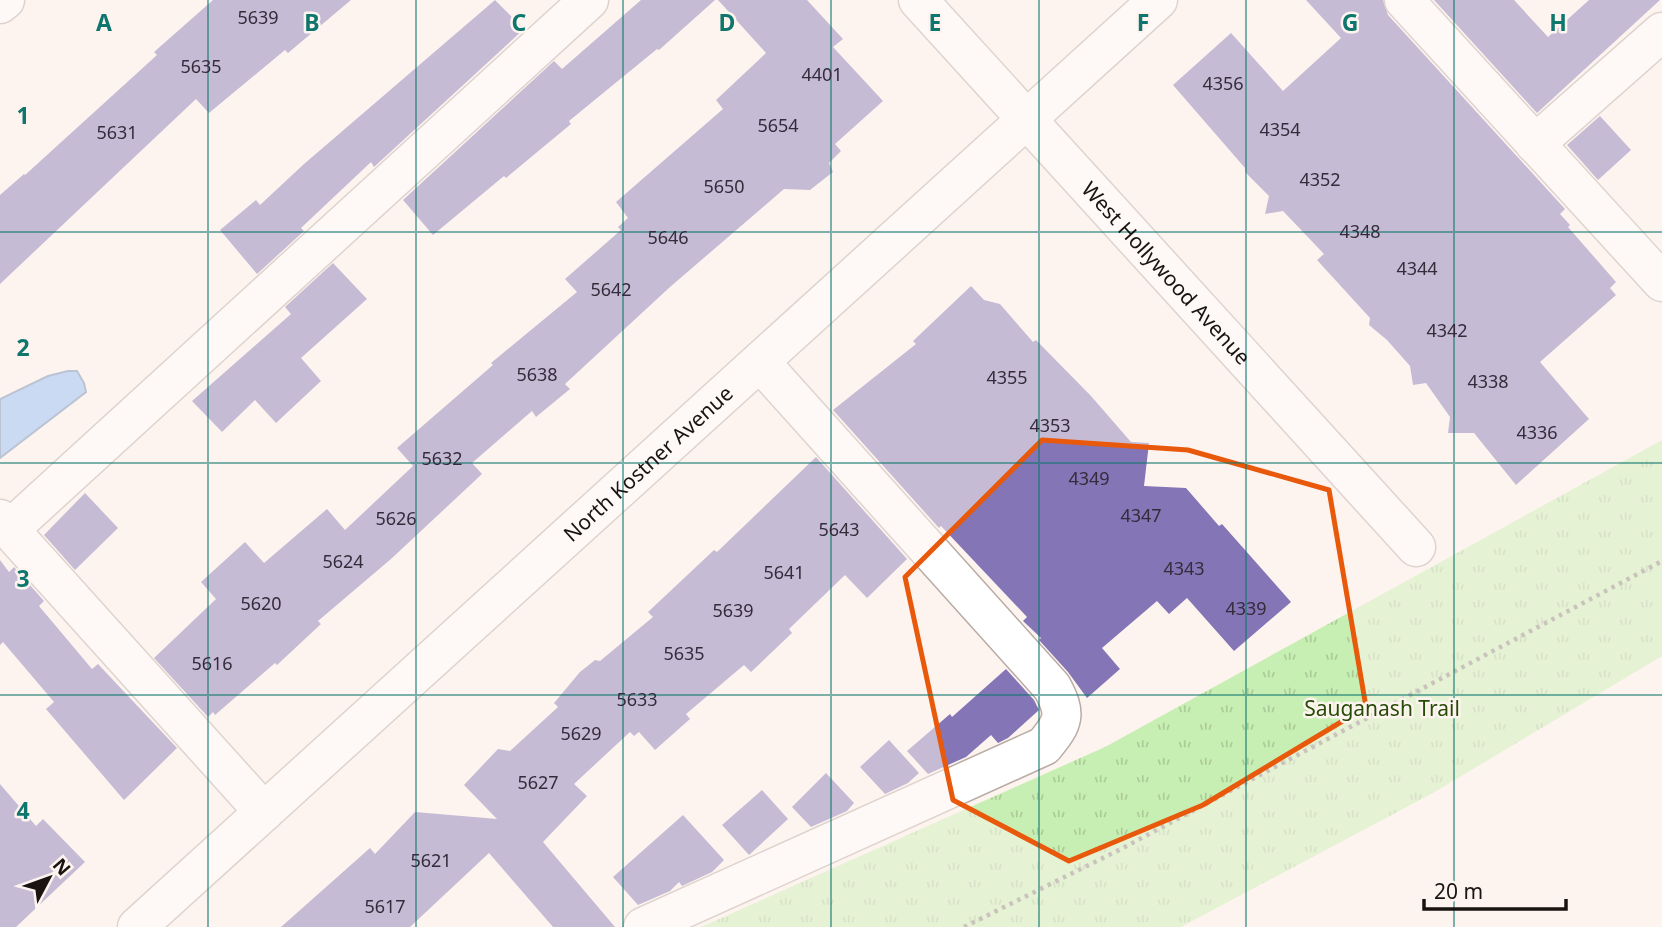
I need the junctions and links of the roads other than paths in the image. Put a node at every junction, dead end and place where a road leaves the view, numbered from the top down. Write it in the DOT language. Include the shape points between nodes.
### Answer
graph roads {
  1 [pos="5,0"];
  2 [pos="589,0"];
  3 [pos="918,0"];
  4 [pos="1158,0"];
  5 [pos="1404,0"];
  6 [pos="0,4"];
  7 [pos="1662,32"];
  8 [pos="1027,119"];
  9 [pos="1535,144"];
  10 [pos="1662,282"];
  11 [pos="760,362"];
  12 [pos="5,524"];
  13 [pos="1416,547"];
  14 [pos="264,811"];
  15 [pos="137,927"];
  16 [pos="643,927"];
  1 -- 6 [label="street"];
  2 -- 12 [label="street"];
  3 -- 8 [label="street, West Hollywood Avenue"];
  4 -- 8 [label="street, North Kostner Avenue"];
  5 -- 9 [label="street"];
  7 -- 9 [label="street"];
  8 -- 11 [label="street, North Kostner Avenue"];
  8 -- 13 [label="street, West Hollywood Avenue"];
  9 -- 10 [label="street"];
  11 -- 14 [label="street, North Kostner Avenue"];
  11 -- 16 [label="street" via="1052,687 1062,706 1059,728 1044,746"];
  12 -- 14 [label="street"];
  14 -- 15 [label="street, North Kostner Avenue"];
}
